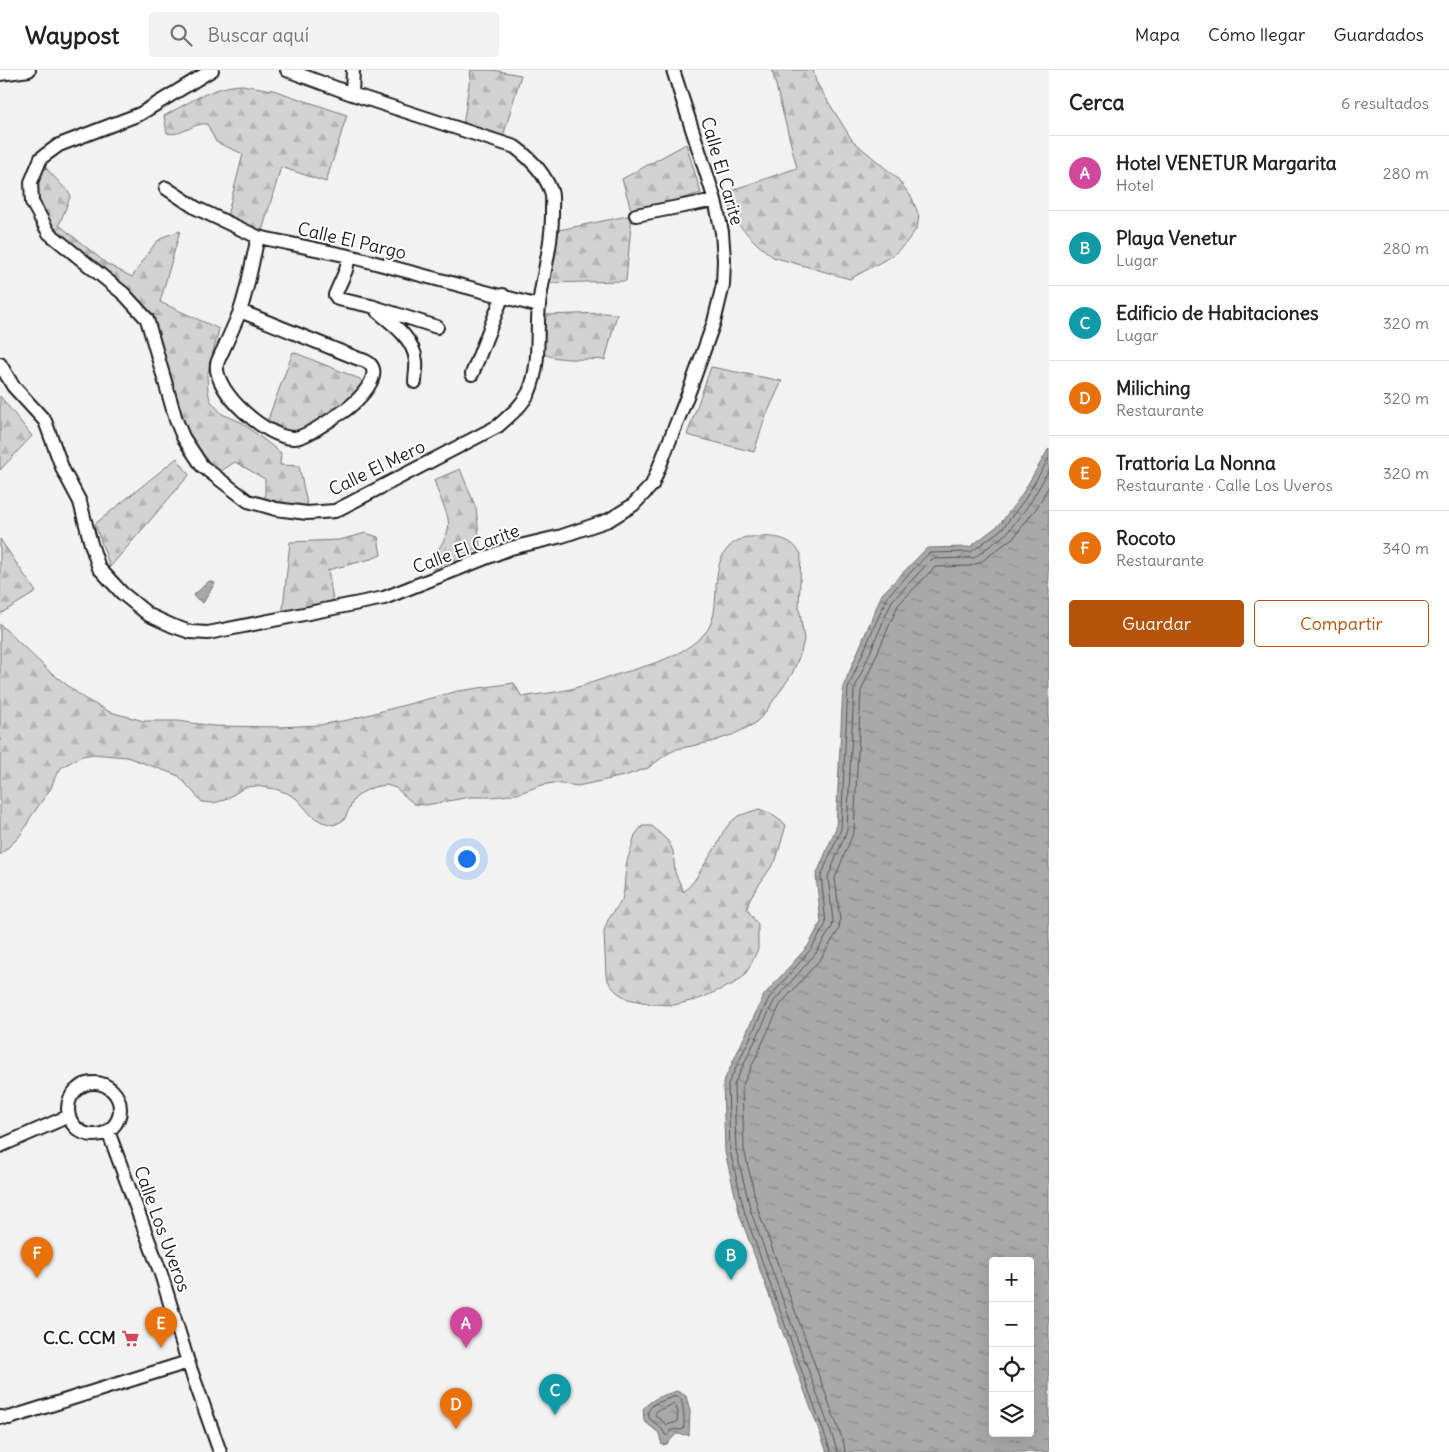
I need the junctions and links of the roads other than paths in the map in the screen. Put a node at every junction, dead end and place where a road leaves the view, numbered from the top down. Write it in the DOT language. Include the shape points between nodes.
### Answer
graph roads {
  1 [pos="29,70"];
  2 [pos="212,70"];
  3 [pos="287,70"];
  4 [pos="353,70"];
  5 [pos="673,70"];
  6 [pos="0,74"];
  7 [pos="352,94"];
  8 [pos="166,188"];
  9 [pos="715,200"];
  10 [pos="636,215"];
  11 [pos="258,238"];
  12 [pos="349,256"];
  13 [pos="503,295"];
  14 [pos="371,306"];
  15 [pos="539,306"];
  16 [pos="240,311"];
  17 [pos="437,327"];
  18 [pos="0,364"];
  19 [pos="472,374"];
  20 [pos="415,382"];
  21 [pos="69,1116"];
  22 [pos="108,1131"];
  23 [pos="0,1146"];
  24 [pos="188,1362"];
  25 [pos="0,1417"];
  26 [pos="220,1452"];
  1 -- 6 [label="street"];
  2 -- 15 [label="street, Calle El Mero" via="140,114 60,145 41,158 31,182 32,202 49,233 124,294 147,319 176,420 192,453 202,466 248,501 307,513 335,511 498,426 519,407 535,372"];
  3 -- 7 [label="street, Calle El Mero"];
  4 -- 7 [label="street"];
  5 -- 9 [label="street, Calle El Carite"];
  7 -- 15 [label="street, Calle El Mero" via="515,147 532,160 552,192 549,251"];
  8 -- 11 [label="street, Calle El Pargo" via="196,208"];
  9 -- 10 [label="street"];
  9 -- 18 [label="street, Calle El Carite" via="722,232 723,285 714,322 652,485 633,505 609,520 511,548 384,598 208,633 190,632 149,615 122,593 100,568 80,502 63,470 45,422 13,386"];
  11 -- 12 [label="street, Calle El Pargo"];
  11 -- 16 [label="street"];
  12 -- 13 [label="street, Calle El Pargo"];
  12 -- 14 [label="street" via="336,297"];
  13 -- 15 [label="street, Calle El Pargo"];
  13 -- 19 [label="street"];
  14 -- 17 [label="street"];
  14 -- 20 [label="street" via="408,340 416,362"];
  16 -- 16 [label="street" via="367,361 374,376 362,397 350,408 296,438 286,437 250,418 222,386 217,365"];
  21 -- 22 [label="street" via="82,1132 95,1135"];
  21 -- 22 [label="street" via="69,1102 76,1090 87,1083 101,1083 117,1095 121,1108 117,1122"];
  21 -- 23 [label="street"];
  22 -- 24 [label="street, Calle Los Uveros"];
  24 -- 25 [label="street" via="8,1418"];
  24 -- 26 [label="street, Calle Los Uveros"];
}
